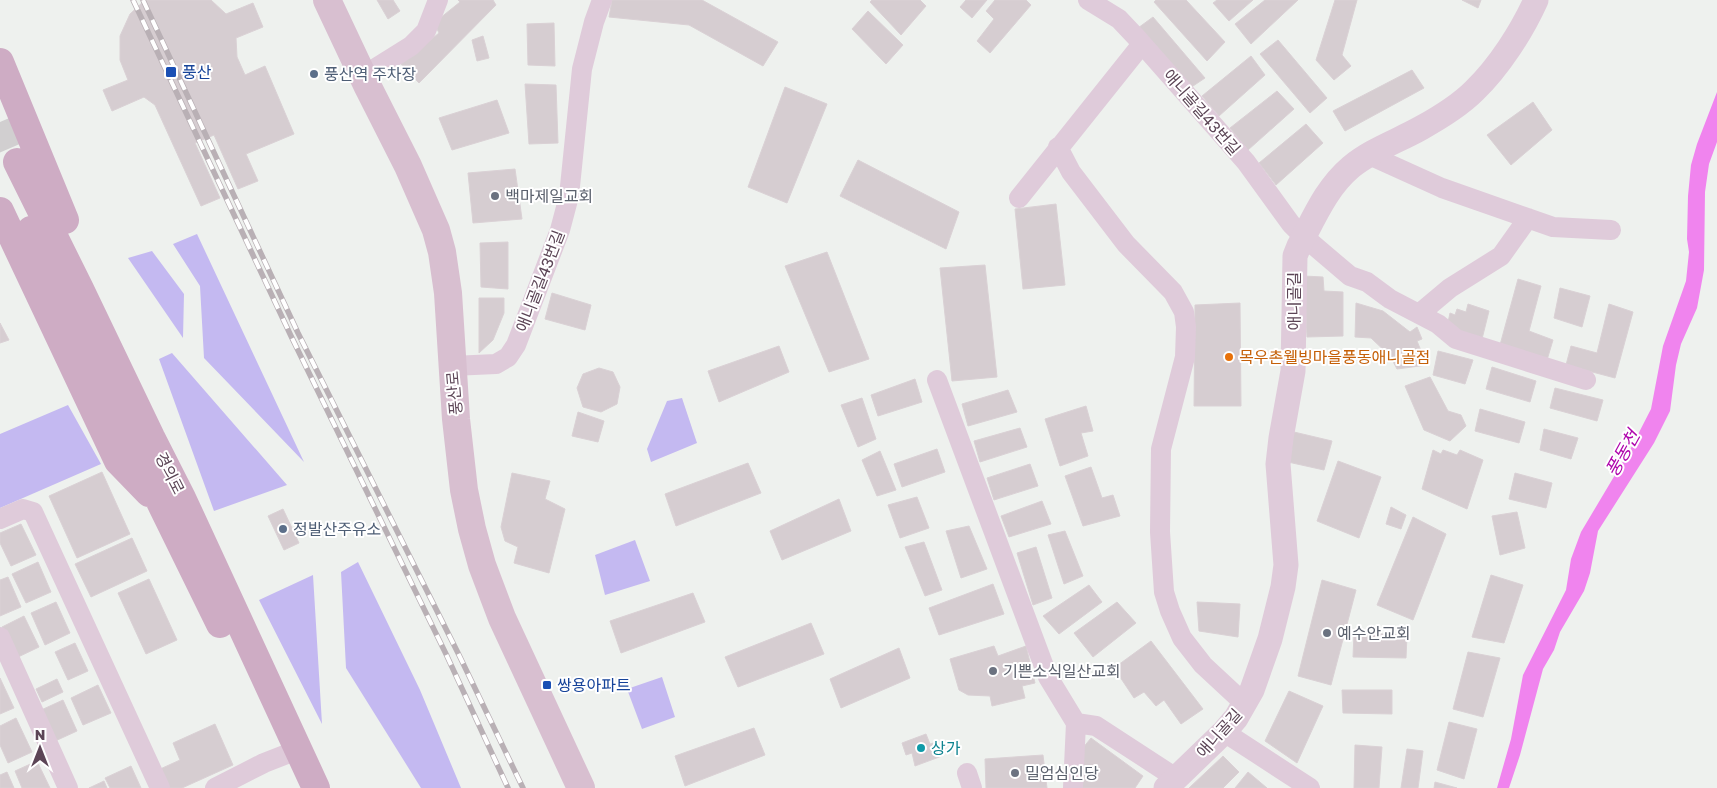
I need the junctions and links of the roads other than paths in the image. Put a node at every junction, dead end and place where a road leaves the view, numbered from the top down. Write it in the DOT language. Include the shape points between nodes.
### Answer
graph roads {
  1 [pos="327,0"];
  2 [pos="438,0"];
  3 [pos="602,0"];
  4 [pos="1088,0"];
  5 [pos="1536,0"];
  6 [pos="1142,44"];
  7 [pos="0,62"];
  8 [pos="363,76"];
  9 [pos="1058,147"];
  10 [pos="1370,155"];
  11 [pos="9,164"];
  12 [pos="1019,198"];
  13 [pos="0,211"];
  14 [pos="1528,218"];
  15 [pos="1611,230"];
  16 [pos="1304,237"];
  17 [pos="1419,314"];
  18 [pos="452,366"];
  19 [pos="937,380"];
  20 [pos="1586,380"];
  21 [pos="173,503"];
  22 [pos="0,520"];
  23 [pos="0,637"];
  24 [pos="1245,704"];
  25 [pos="1076,724"];
  26 [pos="1224,732"];
  27 [pos="287,754"];
  28 [pos="1171,783"];
  29 [pos="68,788"];
  30 [pos="160,788"];
  31 [pos="215,788"];
  32 [pos="302,788"];
  33 [pos="316,788"];
  34 [pos="580,788"];
  35 [pos="1073,788"];
  36 [pos="1310,788"];
  1 -- 8 [label="main road, 풍산로"];
  2 -- 8 [label="street" via="426,31 411,46"];
  3 -- 18 [label="street, 애니골길43번길" via="582,69 569,196 560,230 516,345 508,357 496,364"];
  4 -- 6 [label="street, 애니골길43번길" via="1119,19"];
  5 -- 10 [label="street, 애니골길" via="1526,21 1490,74 1473,92 1420,129"];
  6 -- 9 [label="street"];
  6 -- 16 [label="street, 애니골길43번길" via="1246,162"];
  7 -- 21 [label="main road" via="79,255 164,448"];
  8 -- 18 [label="main road, 풍산로" via="436,230 448,293"];
  9 -- 12 [label="street"];
  9 -- 24 [label="street" via="1082,187 1126,244 1173,292 1184,312 1185,357 1161,449 1160,532 1164,592 1182,638 1203,665"];
  10 -- 14 [label="street" via="1442,188"];
  10 -- 16 [label="street, 애니골길" via="1351,167 1331,189"];
  11 -- 21 [label="main road, 경의로" via="80,288 151,437"];
  13 -- 21 [label="main road" via="118,461"];
  14 -- 15 [label="street" via="1554,227"];
  14 -- 17 [label="street" via="1501,256 1450,288"];
  16 -- 17 [label="street, 애니골길43번길" via="1350,276 1367,282"];
  16 -- 24 [label="street, 애니골길" via="1295,256 1293,371 1278,456 1285,576 1270,639"];
  17 -- 20 [label="street, 애니골길43번길" via="1456,339"];
  18 -- 34 [label="main road, 풍산로" via="464,490 482,565 502,618"];
  19 -- 25 [label="street" via="1048,677"];
  21 -- 27 [label="main road, 경의로"];
  21 -- 33 [label="main road, 경의로"];
  22 -- 30 [label="street" via="24,509 33,512"];
  23 -- 29 [label="street"];
  24 -- 26 [label="street, 애니골길"];
  25 -- 28 [label="street" via="1096,726"];
  25 -- 35 [label="street"];
  26 -- 28 [label="street, 애니골길"];
  26 -- 36 [label="street"];
  27 -- 31 [label="street"];
  27 -- 32 [label="main road, 경의로"];
}
